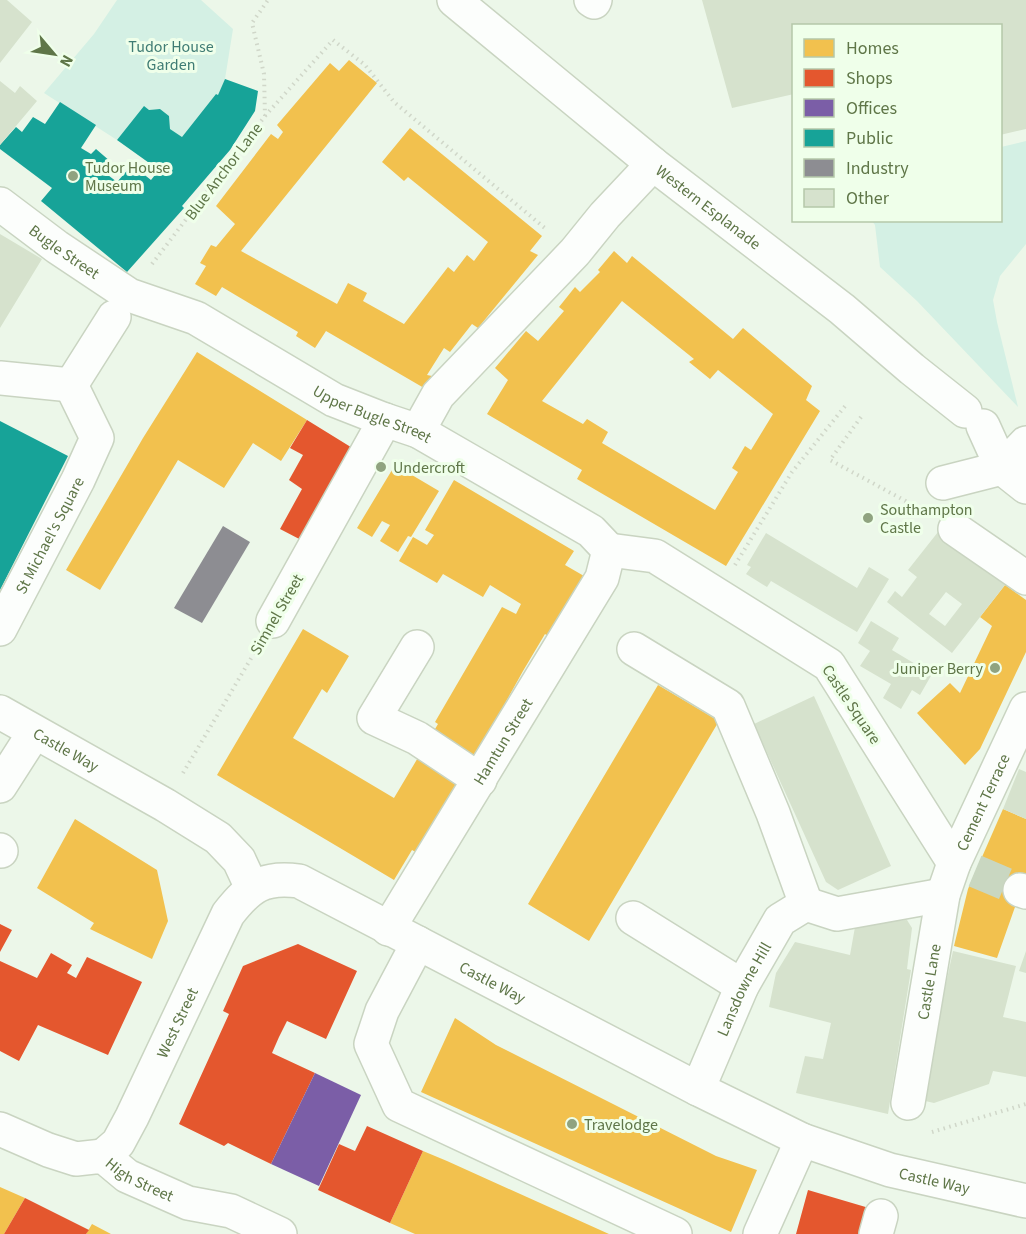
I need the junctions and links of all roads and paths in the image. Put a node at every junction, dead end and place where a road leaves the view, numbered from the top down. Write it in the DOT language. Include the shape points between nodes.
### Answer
graph roads {
  1 [pos="268,0"];
  2 [pos="454,0"];
  3 [pos="265,116"];
  4 [pos="653,164"];
  5 [pos="0,204"];
  6 [pos="574,252"];
  7 [pos="121,306"];
  8 [pos="0,378"];
  9 [pos="71,386"];
  10 [pos="846,405"];
  11 [pos="861,417"];
  12 [pos="385,420"];
  13 [pos="418,431"];
  14 [pos="1026,443"];
  15 [pos="1014,478"];
  16 [pos="943,483"];
  17 [pos="955,529"];
  18 [pos="609,550"];
  19 [pos="1026,578"];
  20 [pos="718,594"];
  21 [pos="273,621"];
  22 [pos="0,629"];
  23 [pos="417,647"];
  24 [pos="634,649"];
  25 [pos="1026,709"];
  26 [pos="0,712"];
  27 [pos="33,733"];
  28 [pos="480,780"];
  29 [pos="0,786"];
  30 [pos="165,805"];
  31 [pos="965,867"];
  32 [pos="252,888"];
  33 [pos="943,895"];
  34 [pos="806,904"];
  35 [pos="633,918"];
  36 [pos="388,929"];
  37 [pos="418,944"];
  38 [pos="742,986"];
  39 [pos="698,1089"];
  40 [pos="908,1103"];
  41 [pos="1026,1104"];
  42 [pos="0,1129"];
  43 [pos="928,1133"];
  44 [pos="802,1140"];
  45 [pos="103,1156"];
  46 [pos="1026,1201"];
  47 [pos="280,1234"];
  48 [pos="675,1234"];
  49 [pos="760,1234"];
  1 -- 3 [label="path, Blue Anchor Lane" via="252,23 264,74"];
  2 -- 4 [label="street, Western Esplanade"];
  3 -- 6 [label="path" via="333,40 365,65 394,102"];
  3 -- 7 [label="path, Blue Anchor Lane"];
  4 -- 6 [label="street"];
  4 -- 15 [label="street, Western Esplanade" via="842,309 974,418"];
  5 -- 7 [label="street, Bugle Street" via="57,247"];
  6 -- 13 [label="street" via="438,395"];
  7 -- 9 [label="street"];
  7 -- 12 [label="street, Upper Bugle Street" via="196,318 334,399"];
  8 -- 9 [label="street"];
  9 -- 22 [label="street, St Michael's Square" via="96,438"];
  10 -- 20 [label="path" via="792,472"];
  11 -- 17 [label="path" via="830,460"];
  12 -- 13 [label="street, Upper Bugle Street"];
  12 -- 21 [label="street, Simnel Street"];
  13 -- 18 [label="street, Upper Bugle Street" via="591,531"];
  14 -- 15 [label="street"];
  15 -- 16 [label="street"];
  17 -- 19 [label="street"];
  18 -- 20 [label="street, Castle Square" via="655,556"];
  18 -- 28 [label="street, Hamtun Street" via="602,578"];
  20 -- 31 [label="street, Castle Square" via="829,664"];
  21 -- 30 [label="path, Simnel Street"];
  23 -- 28 [label="street" via="374,718 417,738"];
  24 -- 34 [label="street" via="728,706"];
  25 -- 31 [label="street, Cement Terrace"];
  26 -- 27 [label="street, Castle Way"];
  27 -- 29 [label="street"];
  27 -- 30 [label="street, Castle Way"];
  28 -- 36 [label="street, Hamtun Street"];
  30 -- 32 [label="street, Castle Way" via="218,838 239,860"];
  31 -- 33 [label="street, Castle Lane"];
  32 -- 36 [label="street, Castle Way" via="282,879 299,881"];
  32 -- 45 [label="street, West Street" via="228,914 132,1117 118,1143"];
  33 -- 34 [label="street" via="837,914"];
  33 -- 40 [label="street, Castle Lane"];
  34 -- 38 [label="street, Lansdowne Hill" via="780,920"];
  35 -- 38 [label="street"];
  36 -- 37 [label="street, Castle Way"];
  37 -- 39 [label="street, Castle Way"];
  37 -- 48 [label="street" via="382,1011 371,1044 399,1105"];
  38 -- 39 [label="street, Lansdowne Hill"];
  39 -- 44 [label="street, Castle Way"];
  41 -- 43 [label="path"];
  42 -- 45 [label="street, High Street" via="76,1159"];
  44 -- 46 [label="street, Castle Way" via="890,1170"];
  44 -- 49 [label="street"];
  45 -- 47 [label="street, High Street" via="127,1176 188,1203 231,1210"];
}
